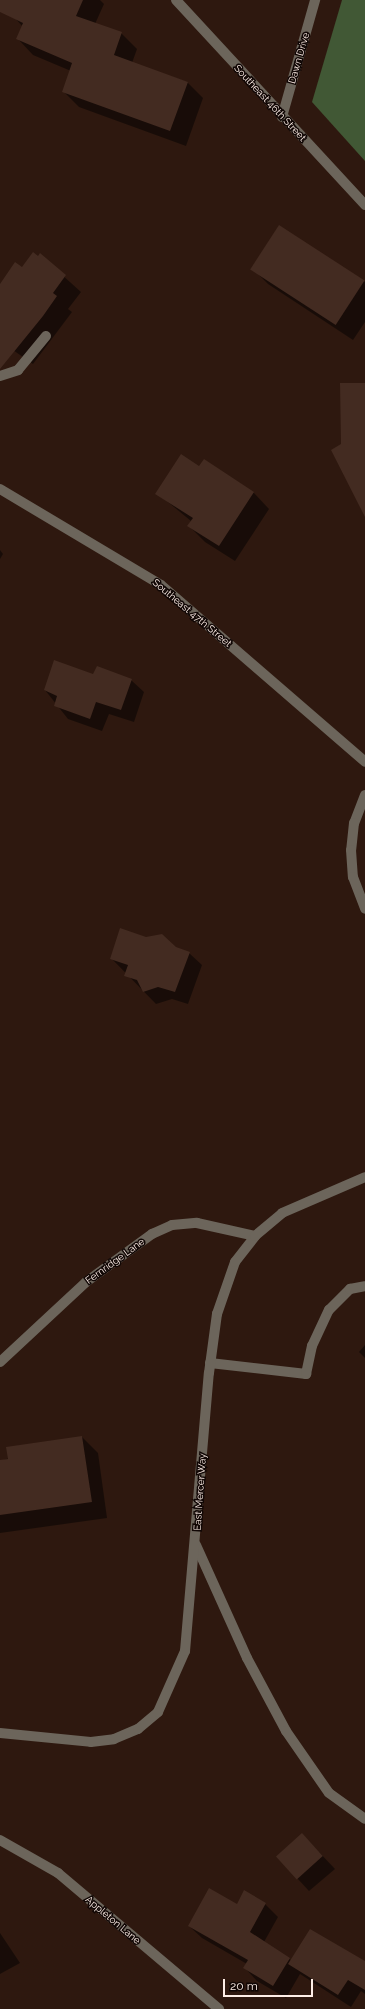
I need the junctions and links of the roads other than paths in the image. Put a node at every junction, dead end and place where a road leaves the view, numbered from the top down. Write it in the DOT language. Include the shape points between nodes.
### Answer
graph roads {
  1 [pos="176,0"];
  2 [pos="315,0"];
  3 [pos="282,117"];
  4 [pos="365,205"];
  5 [pos="46,336"];
  6 [pos="0,376"];
  7 [pos="0,489"];
  8 [pos="365,762"];
  9 [pos="365,795"];
  10 [pos="365,909"];
  11 [pos="365,1177"];
  12 [pos="255,1236"];
  13 [pos="365,1286"];
  14 [pos="0,1362"];
  15 [pos="210,1363"];
  16 [pos="196,1545"];
  17 [pos="0,1733"];
  18 [pos="365,1819"];
  19 [pos="0,1840"];
  20 [pos="219,2009"];
  1 -- 3 [label="street, Southeast 46th Street"];
  2 -- 3 [label="street, Dawn Drive"];
  3 -- 4 [label="street, Southeast 46th Street"];
  5 -- 6 [label="street" via="18,370"];
  7 -- 8 [label="street, Southeast 47th Street" via="161,585"];
  9 -- 10 [label="street" via="354,823 351,850 353,877"];
  11 -- 12 [label="street, East Mercer Way" via="282,1213"];
  12 -- 14 [label="street, Fernridge Lane" via="197,1223 172,1225 152,1234 86,1282"];
  12 -- 15 [label="street, East Mercer Way" via="235,1262 217,1314"];
  13 -- 15 [label="street" via="350,1288 329,1310 312,1346 306,1374"];
  15 -- 16 [label="street, East Mercer Way"];
  16 -- 17 [label="street, East Mercer Way" via="184,1651 158,1712 138,1729 114,1739 91,1742"];
  16 -- 18 [label="street" via="247,1658 286,1731 329,1793"];
  19 -- 20 [label="street, Appleton Lane" via="58,1872"];
}
